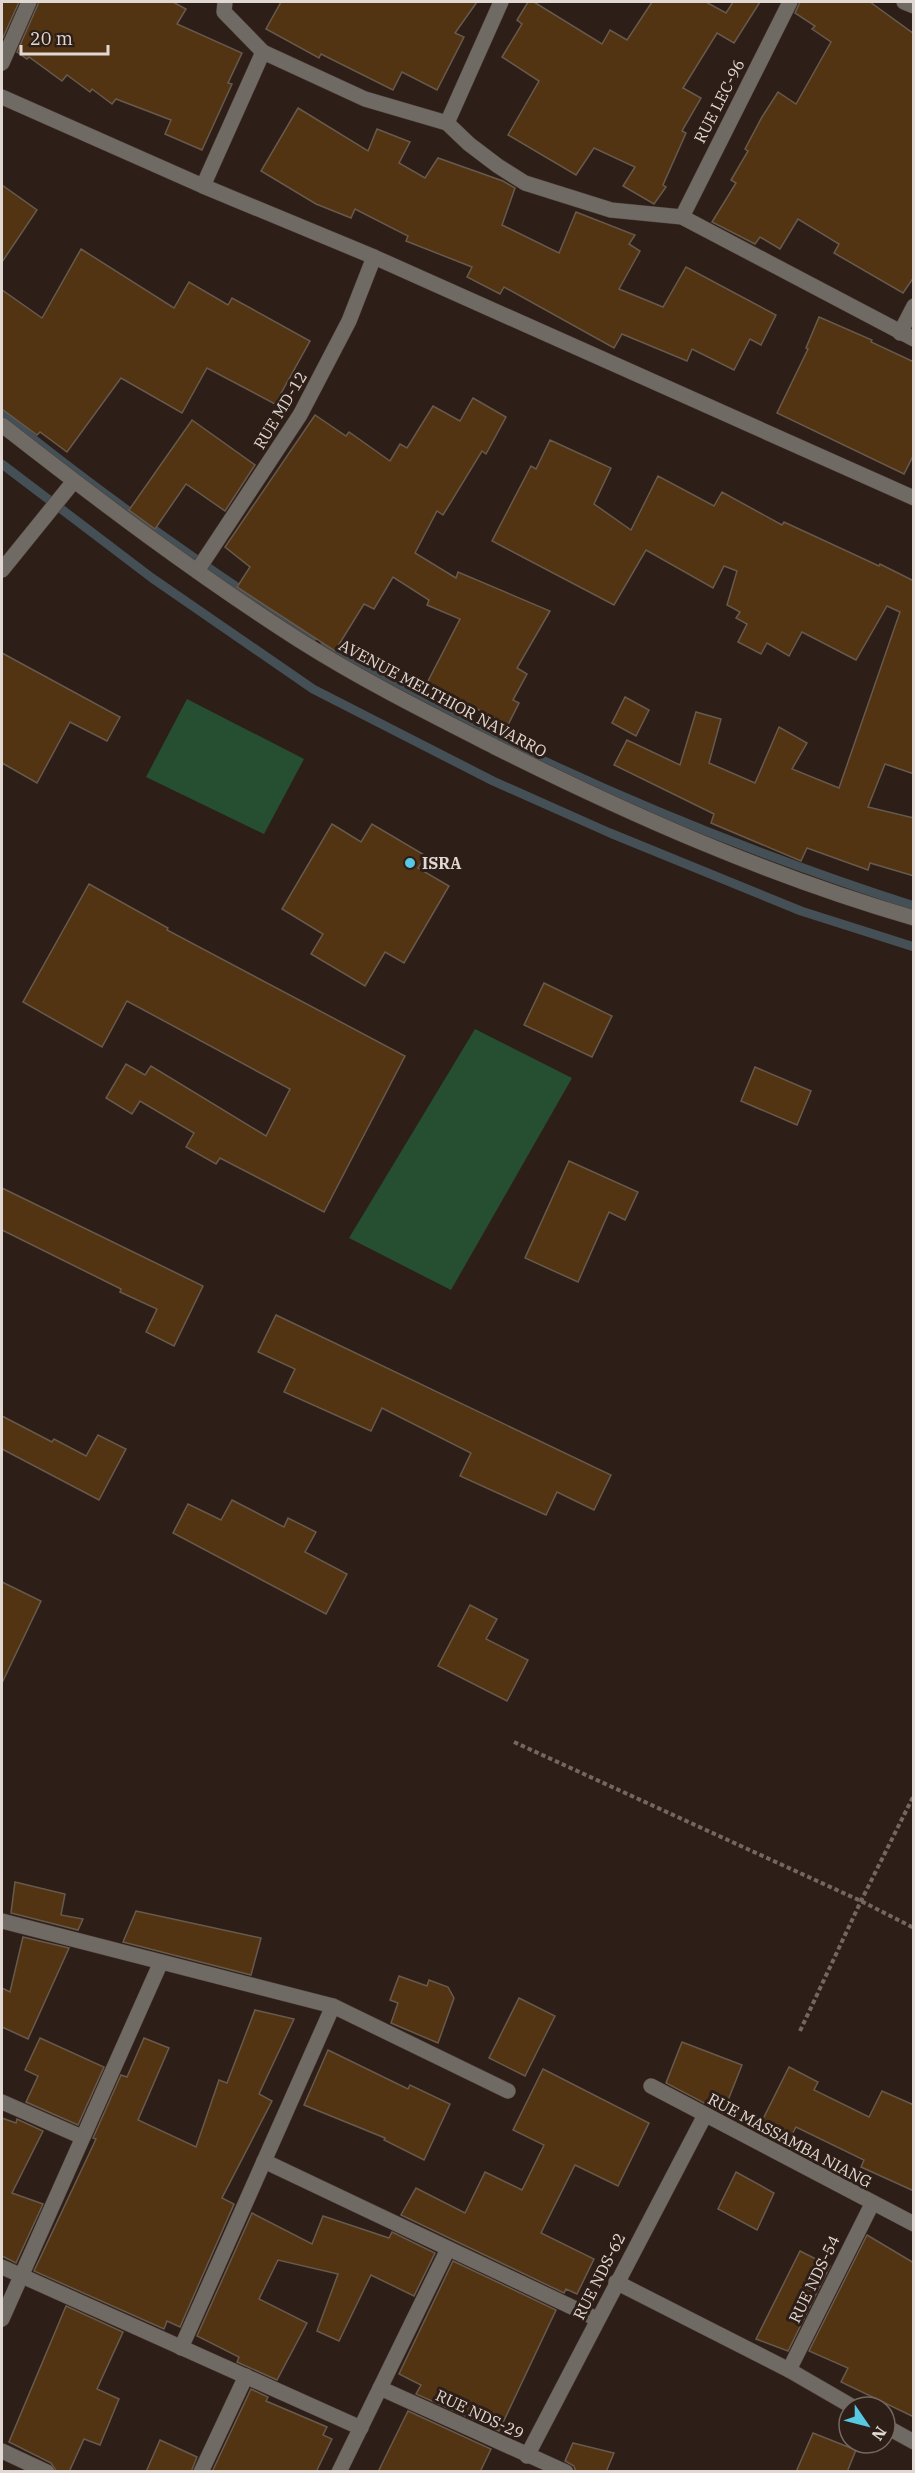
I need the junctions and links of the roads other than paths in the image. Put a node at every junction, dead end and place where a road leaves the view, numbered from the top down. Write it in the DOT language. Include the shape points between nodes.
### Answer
graph roads {
  1 [pos="29,2"];
  2 [pos="501,2"];
  3 [pos="790,2"];
  4 [pos="904,2"];
  5 [pos="224,4"];
  6 [pos="914,6"];
  7 [pos="263,52"];
  8 [pos="2,63"];
  9 [pos="2,97"];
  10 [pos="447,123"];
  11 [pos="203,186"];
  12 [pos="682,217"];
  13 [pos="374,257"];
  14 [pos="914,306"];
  15 [pos="907,336"];
  16 [pos="2,425"];
  17 [pos="74,481"];
  18 [pos="914,498"];
  19 [pos="2,570"];
  20 [pos="197,571"];
  21 [pos="914,918"];
  22 [pos="2,1921"];
  23 [pos="161,1962"];
  24 [pos="333,2006"];
  25 [pos="651,2086"];
  26 [pos="508,2091"];
  27 [pos="2,2102"];
  28 [pos="705,2115"];
  29 [pos="82,2137"];
  30 [pos="264,2161"];
  31 [pos="872,2204"];
  32 [pos="914,2224"];
  33 [pos="448,2249"];
  34 [pos="2,2267"];
  35 [pos="21,2275"];
  36 [pos="616,2282"];
  37 [pos="2,2319"];
  38 [pos="597,2319"];
  39 [pos="181,2348"];
  40 [pos="789,2370"];
  41 [pos="246,2376"];
  42 [pos="380,2388"];
  43 [pos="837,2398"];
  44 [pos="360,2428"];
  45 [pos="897,2433"];
  46 [pos="914,2442"];
  47 [pos="2,2451"];
  48 [pos="527,2456"];
  49 [pos="559,2470"];
  50 [pos="47,2472"];
  51 [pos="201,2472"];
  52 [pos="339,2472"];
  1 -- 8 [label="street"];
  2 -- 10 [label="street"];
  3 -- 12 [label="street, RUE LEC-96"];
  4 -- 6 [label="street"];
  5 -- 7 [label="street" via="224,12"];
  7 -- 10 [label="street" via="365,99"];
  7 -- 11 [label="street"];
  9 -- 11 [label="street"];
  10 -- 12 [label="street" via="483,155 525,183 611,210"];
  11 -- 13 [label="street"];
  12 -- 15 [label="street"];
  13 -- 18 [label="street"];
  13 -- 20 [label="street, RUE MD-12" via="349,321 300,415"];
  14 -- 15 [label="street"];
  16 -- 17 [label="street, AVENUE MELTHIOR NAVARRO"];
  17 -- 19 [label="street"];
  17 -- 20 [label="street, AVENUE MELTHIOR NAVARRO"];
  20 -- 21 [label="street, AVENUE MELTHIOR NAVARRO" via="351,671 569,784 690,839 783,875"];
  22 -- 23 [label="street"];
  23 -- 24 [label="street"];
  23 -- 29 [label="street"];
  24 -- 26 [label="street"];
  24 -- 30 [label="street"];
  25 -- 28 [label="street, RUE MASSAMBA NIANG"];
  27 -- 29 [label="street"];
  28 -- 31 [label="street, RUE MASSAMBA NIANG"];
  28 -- 36 [label="street, RUE NDS-62"];
  29 -- 35 [label="street"];
  30 -- 33 [label="street"];
  30 -- 39 [label="street"];
  31 -- 32 [label="street, RUE MASSAMBA NIANG"];
  31 -- 40 [label="street, RUE NDS-54"];
  33 -- 38 [label="street"];
  33 -- 42 [label="street"];
  34 -- 35 [label="street"];
  35 -- 37 [label="street"];
  35 -- 39 [label="street"];
  36 -- 38 [label="street, RUE NDS-62"];
  36 -- 40 [label="street"];
  38 -- 48 [label="street, RUE NDS-62"];
  39 -- 41 [label="street"];
  40 -- 43 [label="street"];
  41 -- 44 [label="street"];
  41 -- 51 [label="street"];
  42 -- 44 [label="street"];
  42 -- 48 [label="street, RUE NDS-29"];
  44 -- 52 [label="street"];
  45 -- 46 [label="street"];
  47 -- 50 [label="street"];
  48 -- 49 [label="street, RUE NDS-29"];
}
